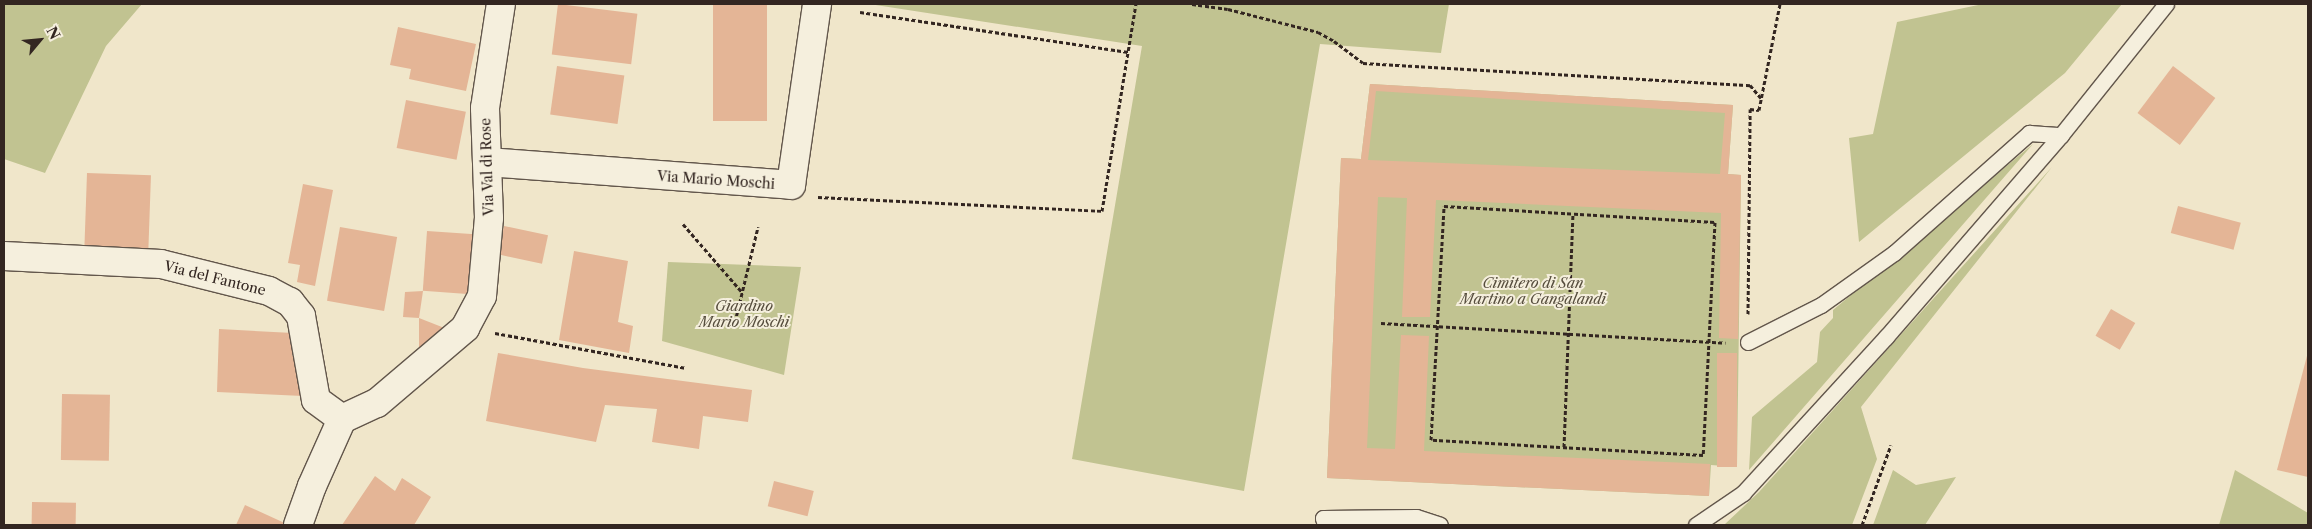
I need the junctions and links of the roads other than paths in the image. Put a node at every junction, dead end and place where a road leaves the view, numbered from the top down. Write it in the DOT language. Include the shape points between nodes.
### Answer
graph roads {
  1 [pos="501,4"];
  2 [pos="817,4"];
  3 [pos="2166,4"];
  4 [pos="2061,135"];
  5 [pos="488,162"];
  6 [pos="4,256"];
  7 [pos="1748,342"];
  8 [pos="342,419"];
  9 [pos="1385,521"];
  10 [pos="298,525"];
  11 [pos="1325,525"];
  12 [pos="1440,525"];
  13 [pos="1696,525"];
  1 -- 5 [label="street, Via Val di Rose" via="485,108"];
  2 -- 5 [label="street, Via Mario Moschi" via="800,191"];
  3 -- 4 [label="lane"];
  4 -- 7 [label="lane" via="2029,133 1894,253 1821,305"];
  4 -- 13 [label="lane" via="1886,336 1743,493"];
  5 -- 8 [label="street, Via Val di Rose" via="489,218 482,296 465,328 376,402"];
  6 -- 8 [label="street, Via del Fantone" via="161,264 269,291 290,302 301,316 316,400"];
  8 -- 10 [label="street"];
  9 -- 11 [label="lane" via="1323,518"];
  9 -- 12 [label="lane" via="1416,517"];
}
